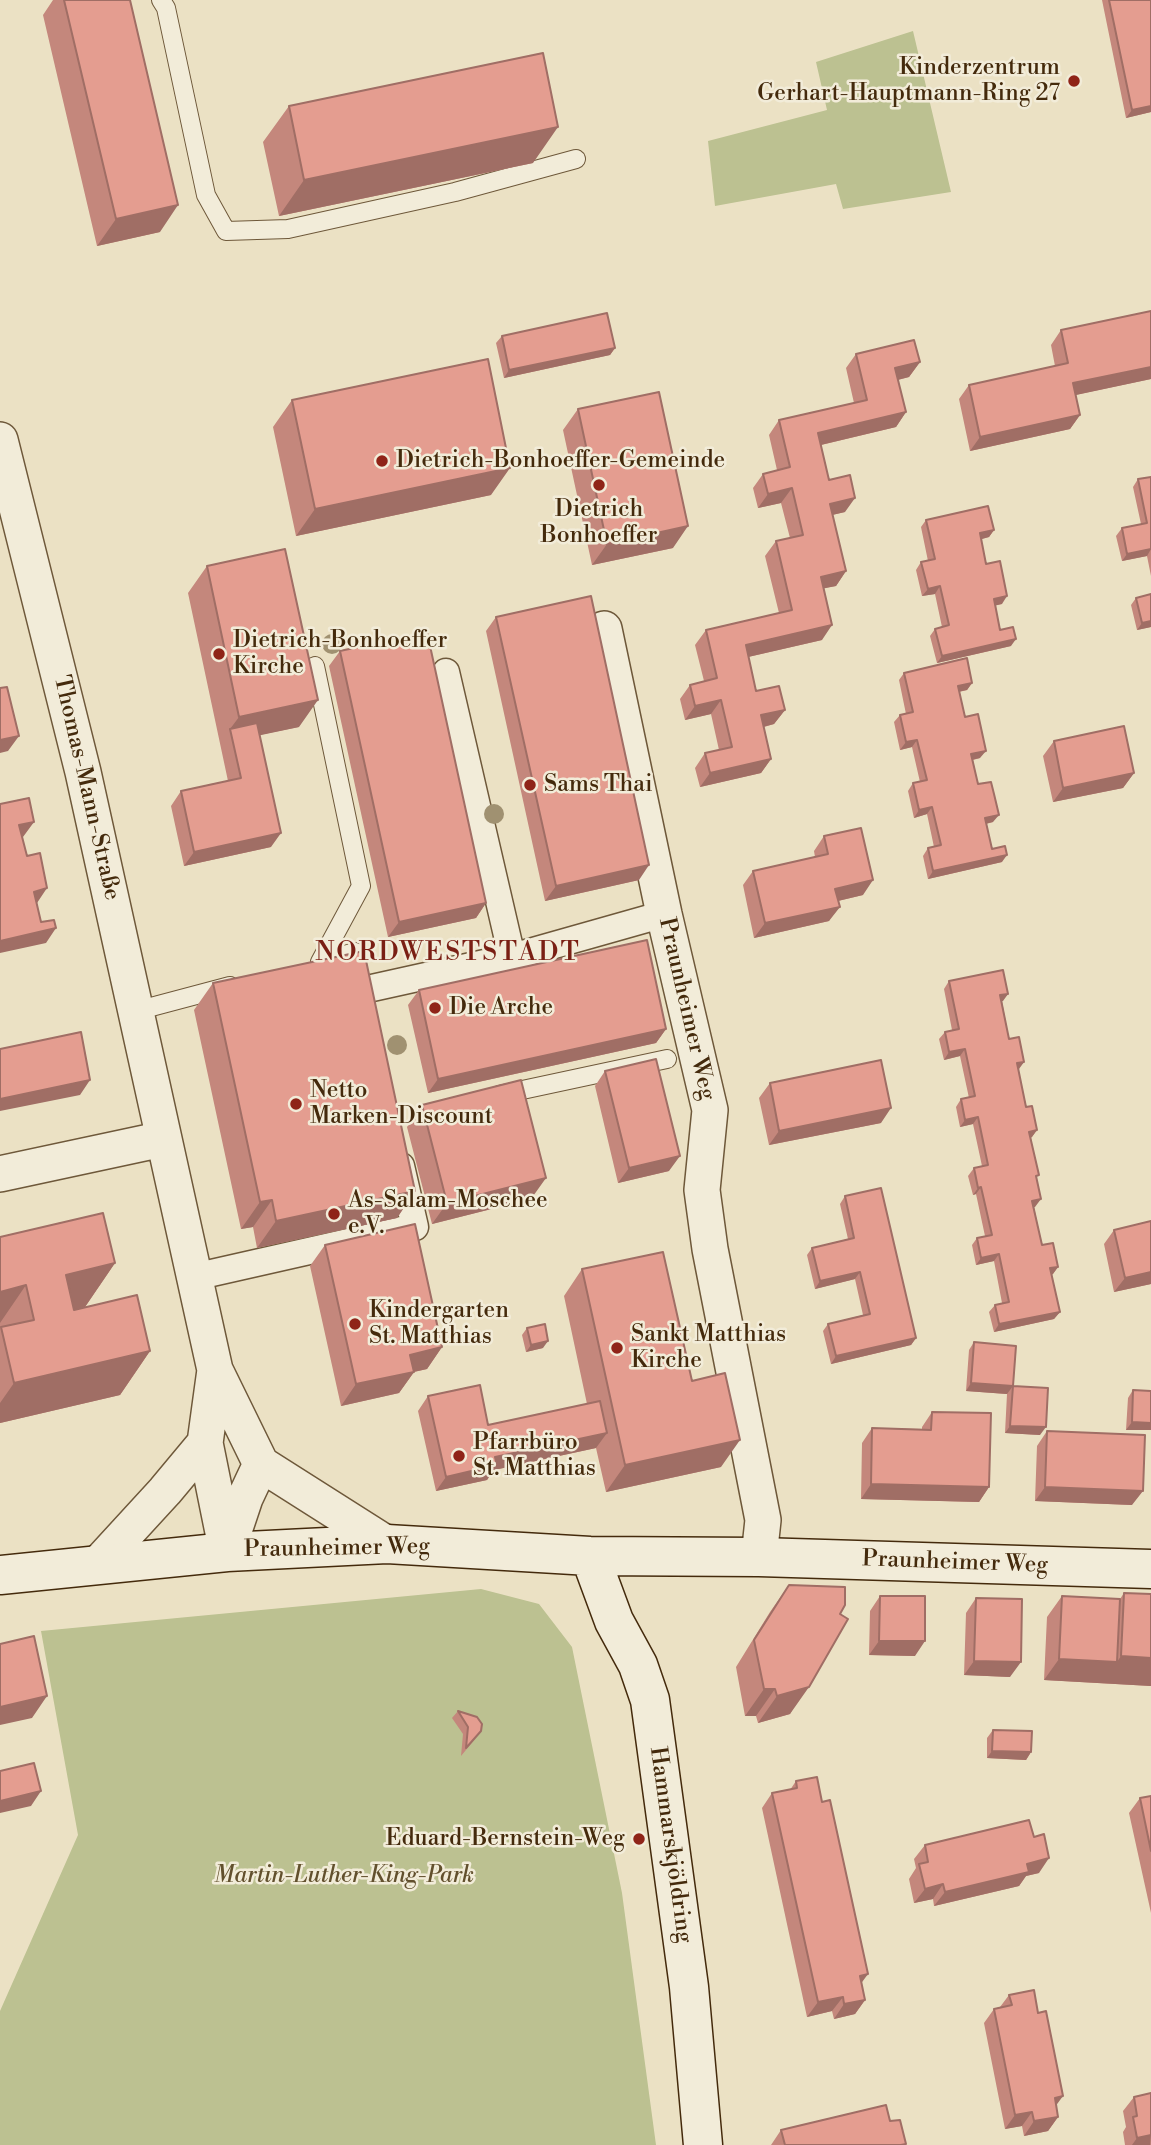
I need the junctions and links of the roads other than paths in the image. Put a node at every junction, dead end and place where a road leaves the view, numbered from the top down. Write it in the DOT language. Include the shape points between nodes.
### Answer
graph roads {
  1 [pos="161,0"];
  2 [pos="576,159"];
  3 [pos="0,440"];
  4 [pos="604,629"];
  5 [pos="315,666"];
  6 [pos="446,672"];
  7 [pos="664,914"];
  8 [pos="355,952"];
  9 [pos="512,957"];
  10 [pos="252,980"];
  11 [pos="363,990"];
  12 [pos="136,1011"];
  13 [pos="369,1016"];
  14 [pos="667,1059"];
  15 [pos="487,1098"];
  16 [pos="163,1139"];
  17 [pos="397,1148"];
  18 [pos="0,1174"];
  19 [pos="194,1277"];
  20 [pos="215,1370"];
  21 [pos="205,1443"];
  22 [pos="261,1464"];
  23 [pos="387,1544"];
  24 [pos="227,1552"];
  25 [pos="590,1556"];
  26 [pos="760,1557"];
  27 [pos="98,1564"];
  28 [pos="1151,1569"];
  29 [pos="0,1575"];
  30 [pos="703,2145"];
  1 -- 2 [label="lane" via="206,195 226,232 288,229"];
  3 -- 12 [label="street, Thomas-Mann-Straße" via="83,772"];
  4 -- 7 [label="street, Praunheimer Weg"];
  5 -- 8 [label="lane" via="361,886 313,964"];
  6 -- 9 [label="street"];
  7 -- 9 [label="street"];
  7 -- 26 [label="street, Praunheimer Weg" via="710,1110 702,1190 763,1520"];
  8 -- 11 [label="street"];
  9 -- 11 [label="street"];
  10 -- 12 [label="lane"];
  11 -- 13 [label="street"];
  12 -- 16 [label="street, Thomas-Mann-Straße"];
  14 -- 15 [label="lane"];
  16 -- 18 [label="street"];
  16 -- 19 [label="street, Thomas-Mann-Straße"];
  17 -- 19 [label="street" via="415,1227"];
  19 -- 20 [label="street, Thomas-Mann-Straße"];
  20 -- 21 [label="street, Thomas-Mann-Straße"];
  20 -- 22 [label="street, Thomas-Mann-Straße"];
  21 -- 24 [label="street, Thomas-Mann-Straße"];
  21 -- 27 [label="street"];
  22 -- 23 [label="street"];
  22 -- 24 [label="street"];
  23 -- 24 [label="main road, Praunheimer Weg"];
  23 -- 25 [label="main road, Praunheimer Weg"];
  24 -- 27 [label="main road, Praunheimer Weg"];
  25 -- 26 [label="main road, Praunheimer Weg"];
  25 -- 30 [label="main road, Hammarskjöldring" via="650,1700 689,1987"];
  26 -- 28 [label="main road, Praunheimer Weg"];
  27 -- 29 [label="main road, Praunheimer Weg"];
}
